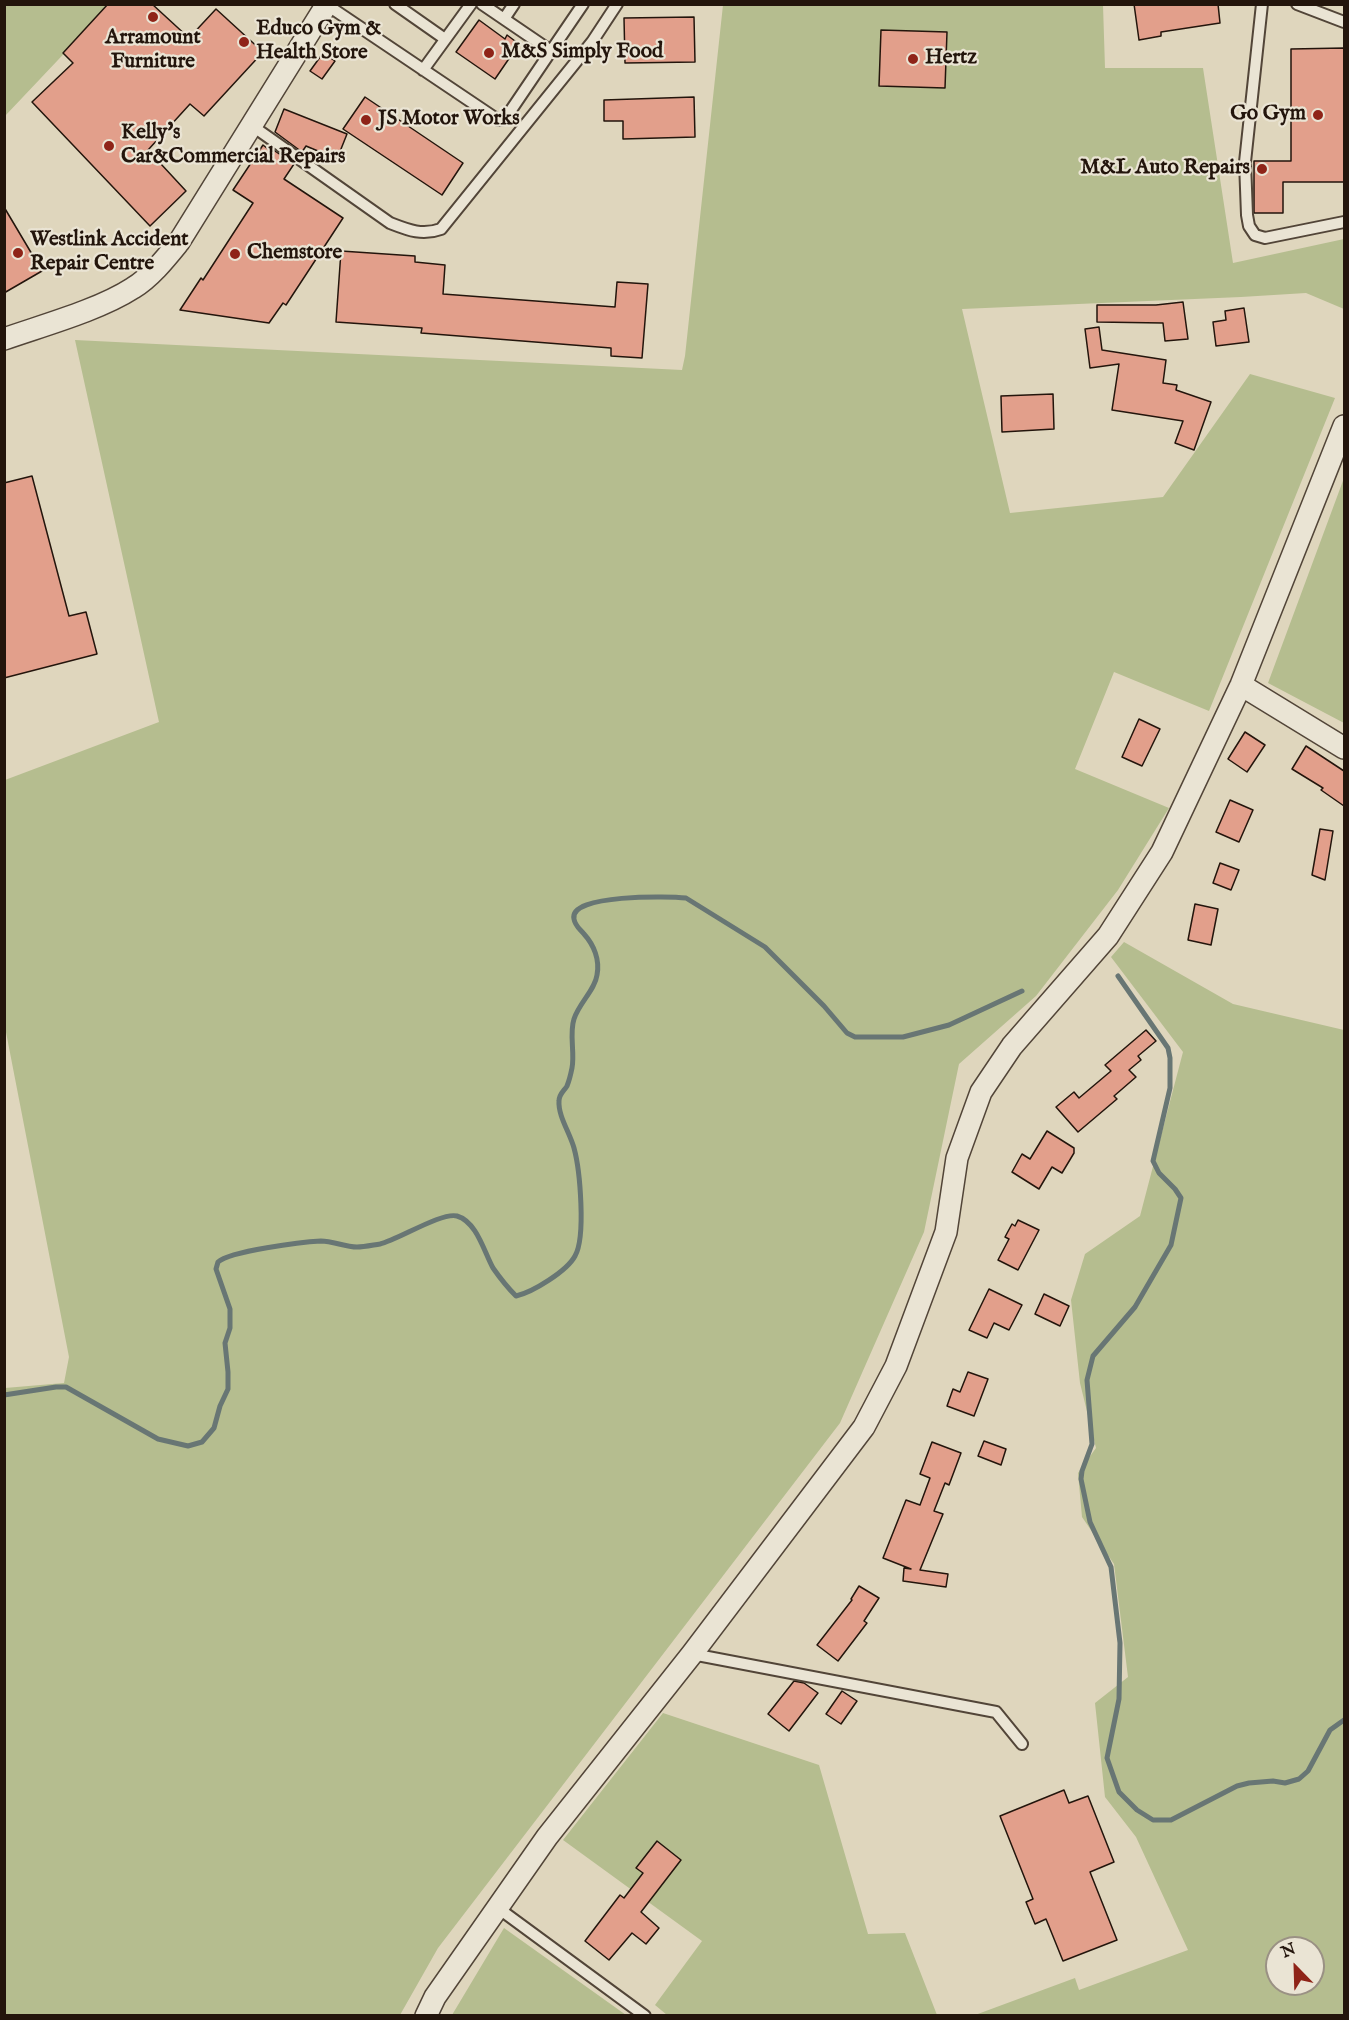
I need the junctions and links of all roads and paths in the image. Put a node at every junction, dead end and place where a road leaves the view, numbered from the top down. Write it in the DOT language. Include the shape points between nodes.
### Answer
graph roads {
  1 [pos="395,4"];
  2 [pos="471,4"];
  3 [pos="482,4"];
  4 [pos="514,4"];
  5 [pos="583,4"];
  6 [pos="617,4"];
  7 [pos="1263,4"];
  8 [pos="1297,4"];
  9 [pos="327,5"];
  10 [pos="504,19"];
  11 [pos="1344,22"];
  12 [pos="445,39"];
  13 [pos="551,51"];
  14 [pos="423,70"];
  15 [pos="251,125"];
  16 [pos="1344,222"];
  17 [pos="4,339"];
  18 [pos="1344,426"];
  19 [pos="1242,685"];
  20 [pos="1344,748"];
  21 [pos="692,1654"];
  22 [pos="1022,1744"];
  23 [pos="498,1908"];
  24 [pos="426,2016"];
  25 [pos="645,2016"];
  1 -- 12 [label="lane"];
  2 -- 12 [label="lane"];
  3 -- 10 [label="lane"];
  4 -- 10 [label="lane"];
  5 -- 13 [label="lane"];
  6 -- 15 [label="lane" via="592,42 441,228 430,233 390,223"];
  7 -- 16 [label="lane" via="1245,162 1249,226 1265,238"];
  8 -- 11 [label="lane"];
  9 -- 14 [label="lane"];
  9 -- 15 [label="street"];
  10 -- 13 [label="lane"];
  12 -- 14 [label="lane"];
  13 -- 14 [label="lane" via="502,120"];
  15 -- 17 [label="street" via="179,242 134,288"];
  18 -- 19 [label="street"];
  19 -- 20 [label="street"];
  19 -- 21 [label="street" via="1162,852 1108,936 1012,1046 981,1092 957,1158 946,1232 896,1366 864,1427"];
  21 -- 22 [label="lane" via="996,1712"];
  21 -- 23 [label="street" via="547,1837"];
  23 -- 24 [label="street" via="435,1997"];
  23 -- 25 [label="lane"];
}
